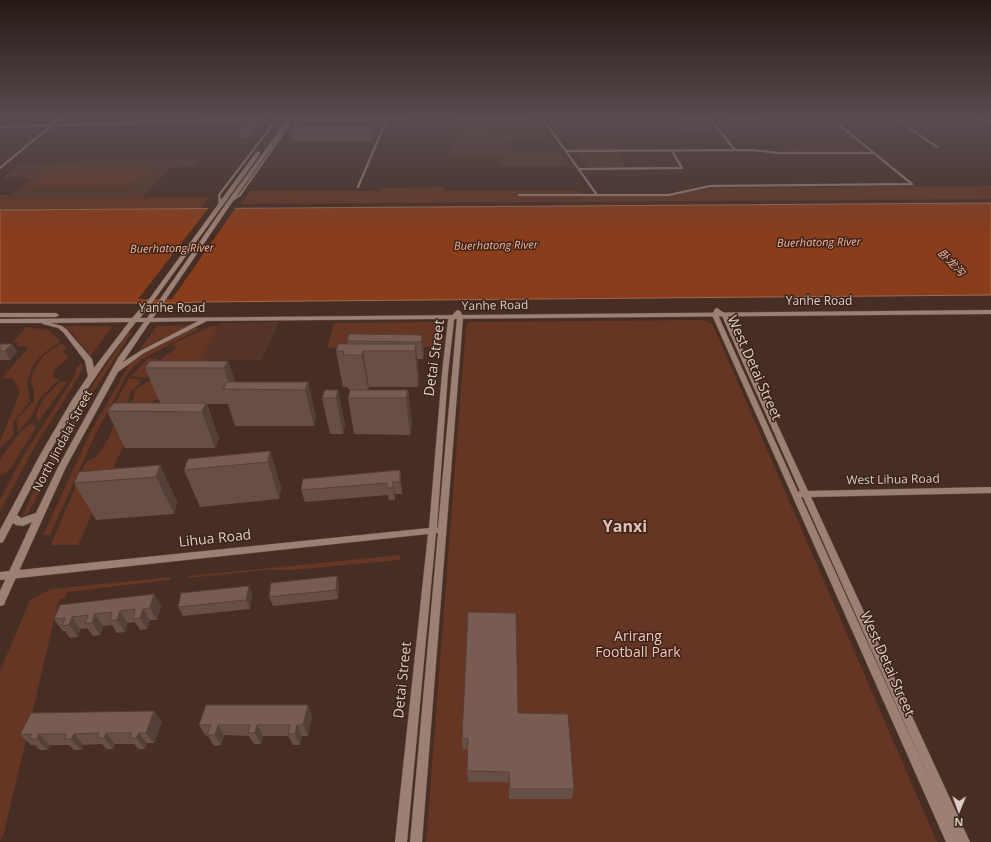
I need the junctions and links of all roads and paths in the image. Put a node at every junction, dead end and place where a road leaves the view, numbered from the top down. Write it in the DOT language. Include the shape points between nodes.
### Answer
graph roads {
  1 [pos="10,158"];
  2 [pos="252,158"];
  3 [pos="260,158"];
  4 [pos="266,158"];
  5 [pos="370,158"];
  6 [pos="571,158"];
  7 [pos="676,158"];
  8 [pos="880,158"];
  9 [pos="1,166"];
  10 [pos="579,169"];
  11 [pos="358,187"];
  12 [pos="519,195"];
  13 [pos="597,195"];
  14 [pos="228,204"];
  15 [pos="991,308"];
  16 [pos="991,312"];
  17 [pos="719,313"];
  18 [pos="0,314"];
  19 [pos="457,316"];
  20 [pos="136,317"];
  21 [pos="149,317"];
  22 [pos="208,320"];
  23 [pos="0,321"];
  24 [pos="35,321"];
  25 [pos="113,373"];
  26 [pos="92,376"];
  27 [pos="991,490"];
  28 [pos="800,494"];
  29 [pos="12,516"];
  30 [pos="39,516"];
  31 [pos="437,530"];
  32 [pos="0,539"];
  33 [pos="12,574"];
  34 [pos="0,576"];
  35 [pos="0,602"];
  36 [pos="401,842"];
  37 [pos="416,842"];
  38 [pos="952,842"];
  39 [pos="964,842"];
  1 -- 9 [label="street"];
  2 -- 20 [label="main road, North Jindalai Street" via="152,299"];
  3 -- 14 [label="main road, North Jindalai Street"];
  4 -- 14 [label="street" via="240,195"];
  5 -- 11 [label="street"];
  6 -- 10 [label="street"];
  7 -- 10 [label="street" via="682,168"];
  8 -- 13 [label="street" via="912,184 710,186 669,195"];
  10 -- 13 [label="street"];
  12 -- 13 [label="street"];
  14 -- 21 [label="main road, North Jindalai Street"];
  15 -- 17 [label="main road, Yanhe Road"];
  16 -- 17 [label="main road, Yanhe Road"];
  17 -- 19 [label="main road, Yanhe Road"];
  17 -- 28 [label="street, West Detai Street"];
  18 -- 20 [label="main road, Yanhe Road"];
  19 -- 21 [label="main road, Yanhe Road"];
  19 -- 22 [label="main road, Yanhe Road"];
  19 -- 31 [label="street, Detai Street"];
  20 -- 21 [label="main road, Yanhe Road"];
  20 -- 24 [label="main road, Yanhe Road"];
  20 -- 26 [label="main road, North Jindalai Street"];
  21 -- 22 [label="main road, Yanhe Road"];
  21 -- 25 [label="main road, North Jindalai Street"];
  22 -- 25 [label="main road" via="142,352"];
  23 -- 24 [label="main road, Yanhe Road"];
  24 -- 26 [label="main road" via="54,325 65,331 89,360"];
  25 -- 30 [label="main road, North Jindalai Street" via="62,467"];
  26 -- 29 [label="main road, North Jindalai Street" via="64,419"];
  27 -- 28 [label="street, West Lihua Road"];
  28 -- 38 [label="street, West Detai Street"];
  28 -- 39 [label="street, West Detai Street"];
  29 -- 30 [label="main road" via="19,522"];
  29 -- 32 [label="main road, North Jindalai Street"];
  30 -- 33 [label="main road, North Jindalai Street"];
  31 -- 33 [label="street, Lihua Road"];
  31 -- 36 [label="street, Detai Street"];
  31 -- 37 [label="street, Detai Street"];
  33 -- 34 [label="street, Lihua Road"];
  33 -- 35 [label="main road, North Jindalai Street"];
}
